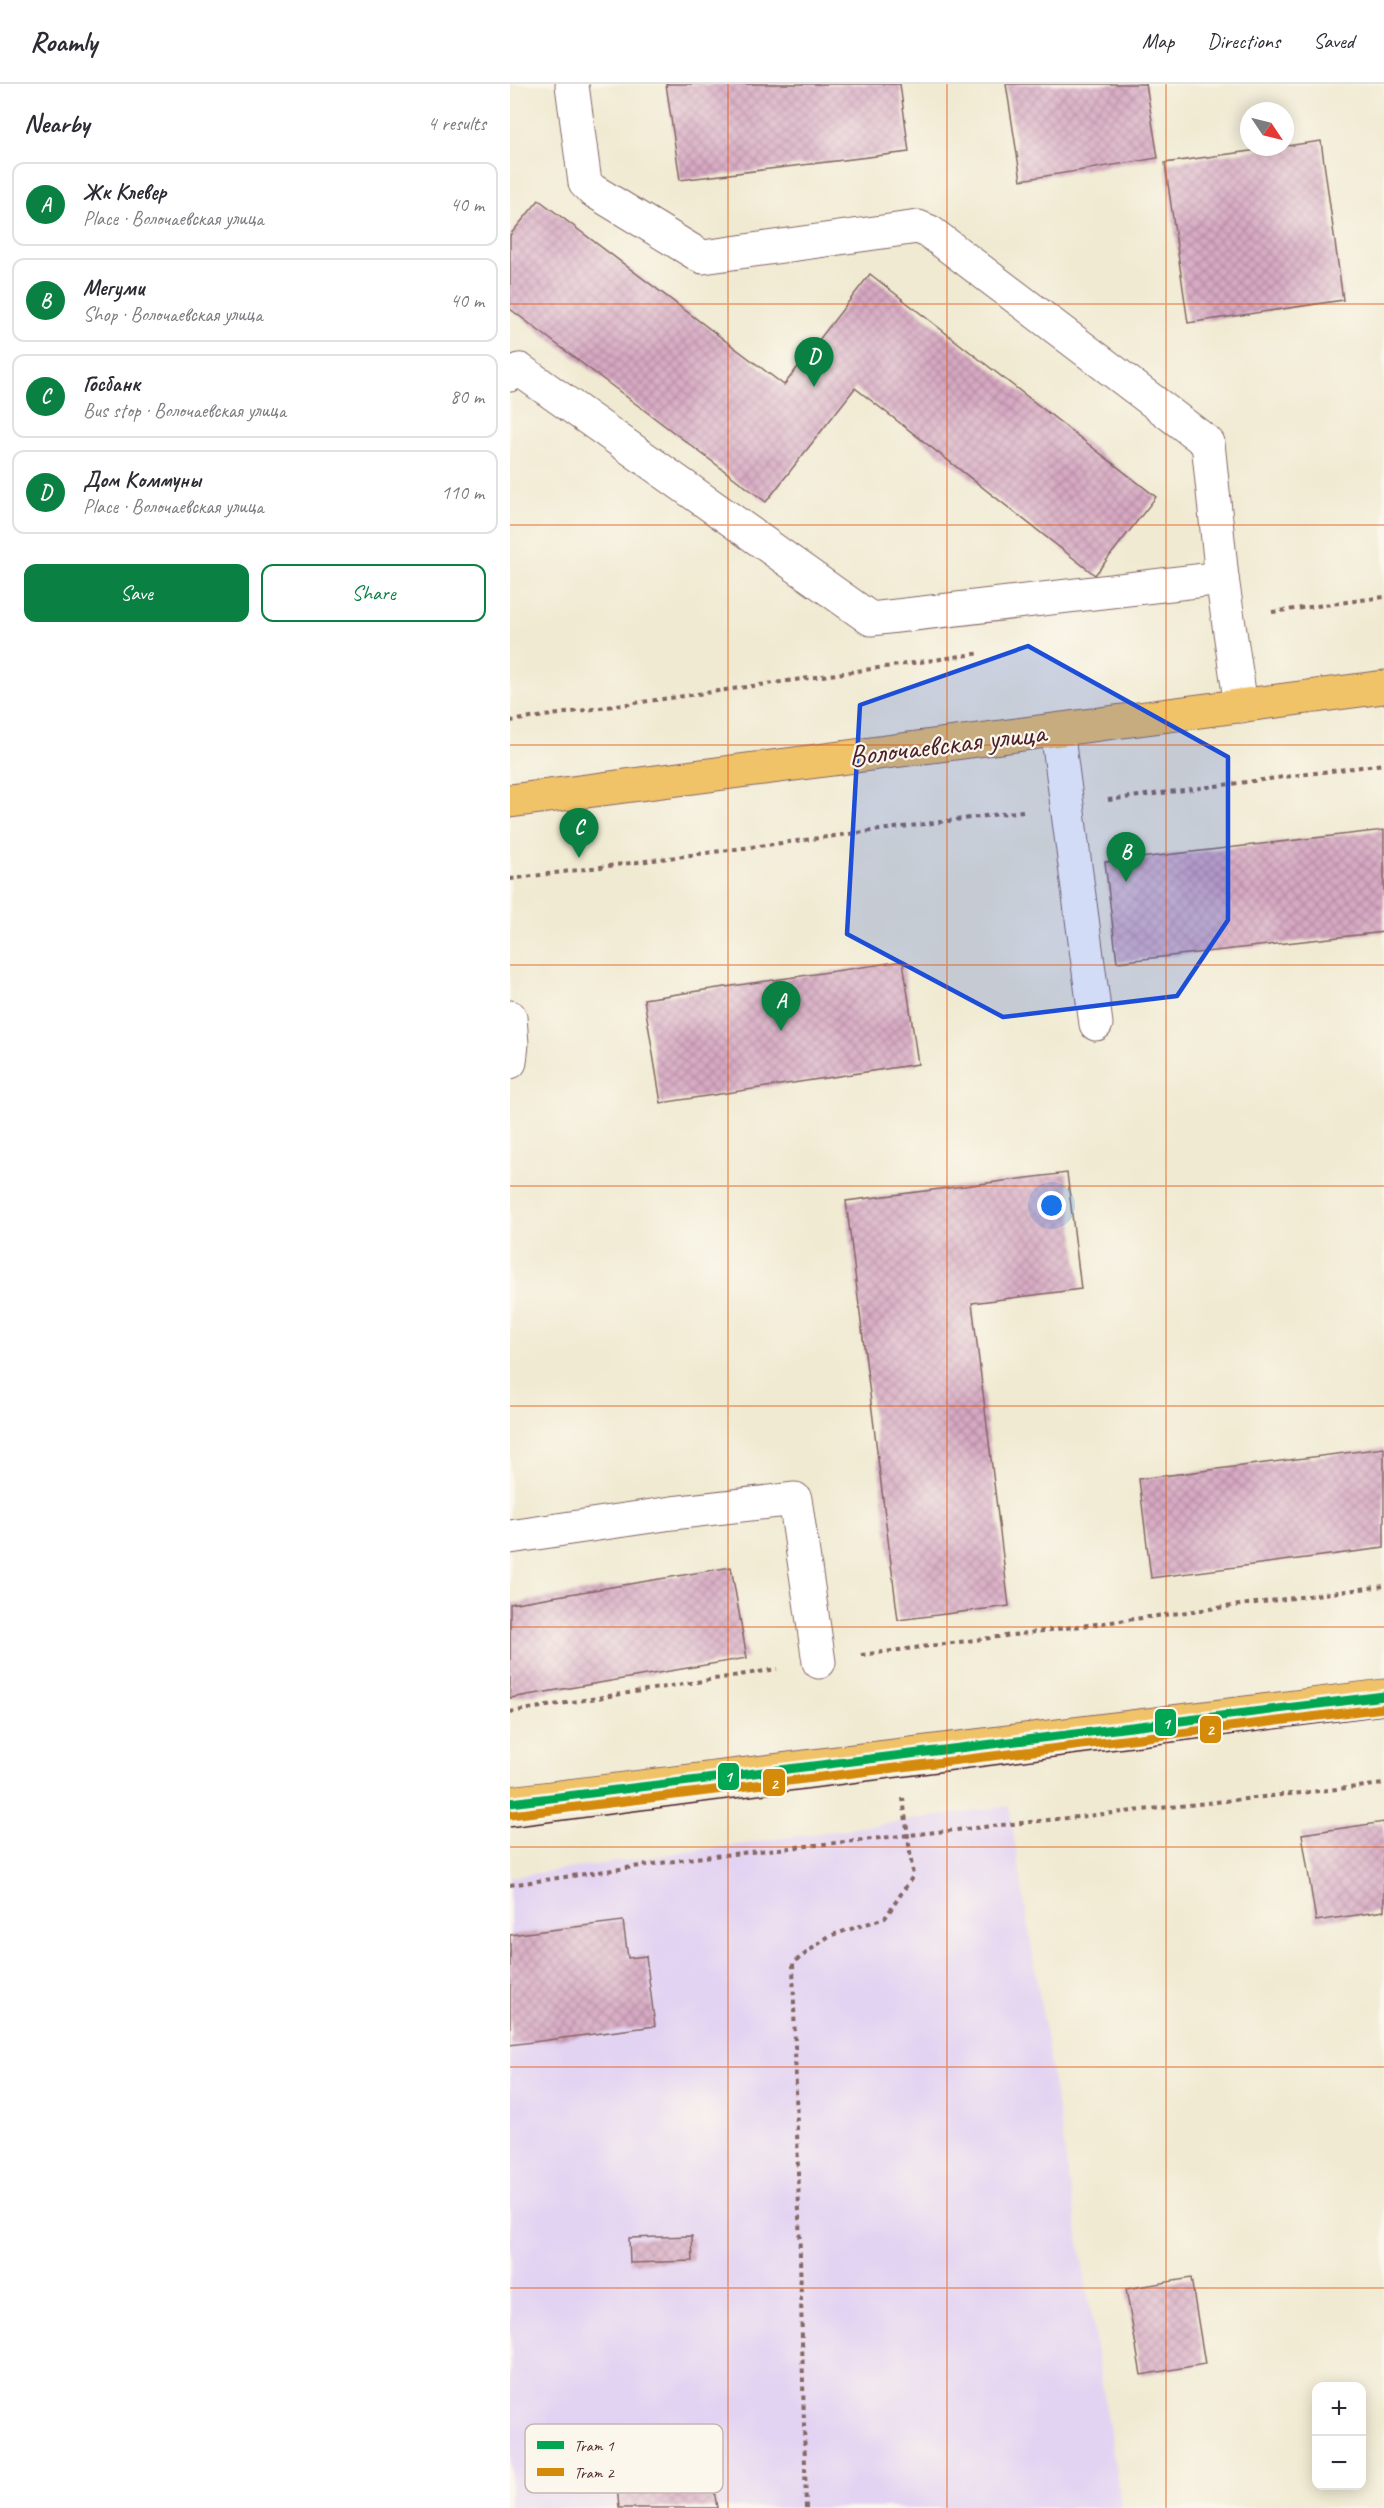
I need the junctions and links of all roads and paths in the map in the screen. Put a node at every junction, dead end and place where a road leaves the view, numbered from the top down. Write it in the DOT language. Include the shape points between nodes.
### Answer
graph roads {
  1 [pos="572,85"];
  2 [pos="510,375"];
  3 [pos="1222,578"];
  4 [pos="1384,597"];
  5 [pos="1228,617"];
  6 [pos="993,651"];
  7 [pos="1384,687"];
  8 [pos="1241,706"];
  9 [pos="510,721"];
  10 [pos="1057,730"];
  11 [pos="1384,764"];
  12 [pos="510,801"];
  13 [pos="1068,806"];
  14 [pos="510,879"];
  15 [pos="510,1017"];
  16 [pos="1096,1024"];
  17 [pos="510,1062"];
  18 [pos="510,1537"];
  19 [pos="1384,1586"];
  20 [pos="819,1662"];
  21 [pos="1384,1696"];
  22 [pos="510,1712"];
  23 [pos="896,1756"];
  24 [pos="1384,1784"];
  25 [pos="510,1803"];
  26 [pos="909,1835"];
  27 [pos="510,1885"];
  28 [pos="806,2508"];
  1 -- 3 [label="lane" via="585,183 704,257 918,227 939,238 1208,443"];
  2 -- 3 [label="lane" via="520,370 871,619"];
  3 -- 5 [label="lane"];
  4 -- 5 [label="path"];
  5 -- 8 [label="lane"];
  6 -- 9 [label="path"];
  7 -- 8 [label="main road, Волочаевская улица"];
  8 -- 10 [label="main road, Волочаевская улица"];
  10 -- 12 [label="main road, Волочаевская улица"];
  10 -- 13 [label="lane"];
  11 -- 13 [label="path"];
  13 -- 14 [label="path"];
  13 -- 16 [label="lane"];
  15 -- 17 [label="lane"];
  18 -- 20 [label="lane" via="795,1499"];
  19 -- 20 [label="path"];
  20 -- 22 [label="path"];
  21 -- 23 [label="main road"];
  23 -- 25 [label="main road"];
  23 -- 26 [label="path"];
  24 -- 26 [label="path"];
  26 -- 27 [label="path" via="695,1858"];
  26 -- 28 [label="path" via="913,1876 885,1918 829,1936 794,1963"];
}
